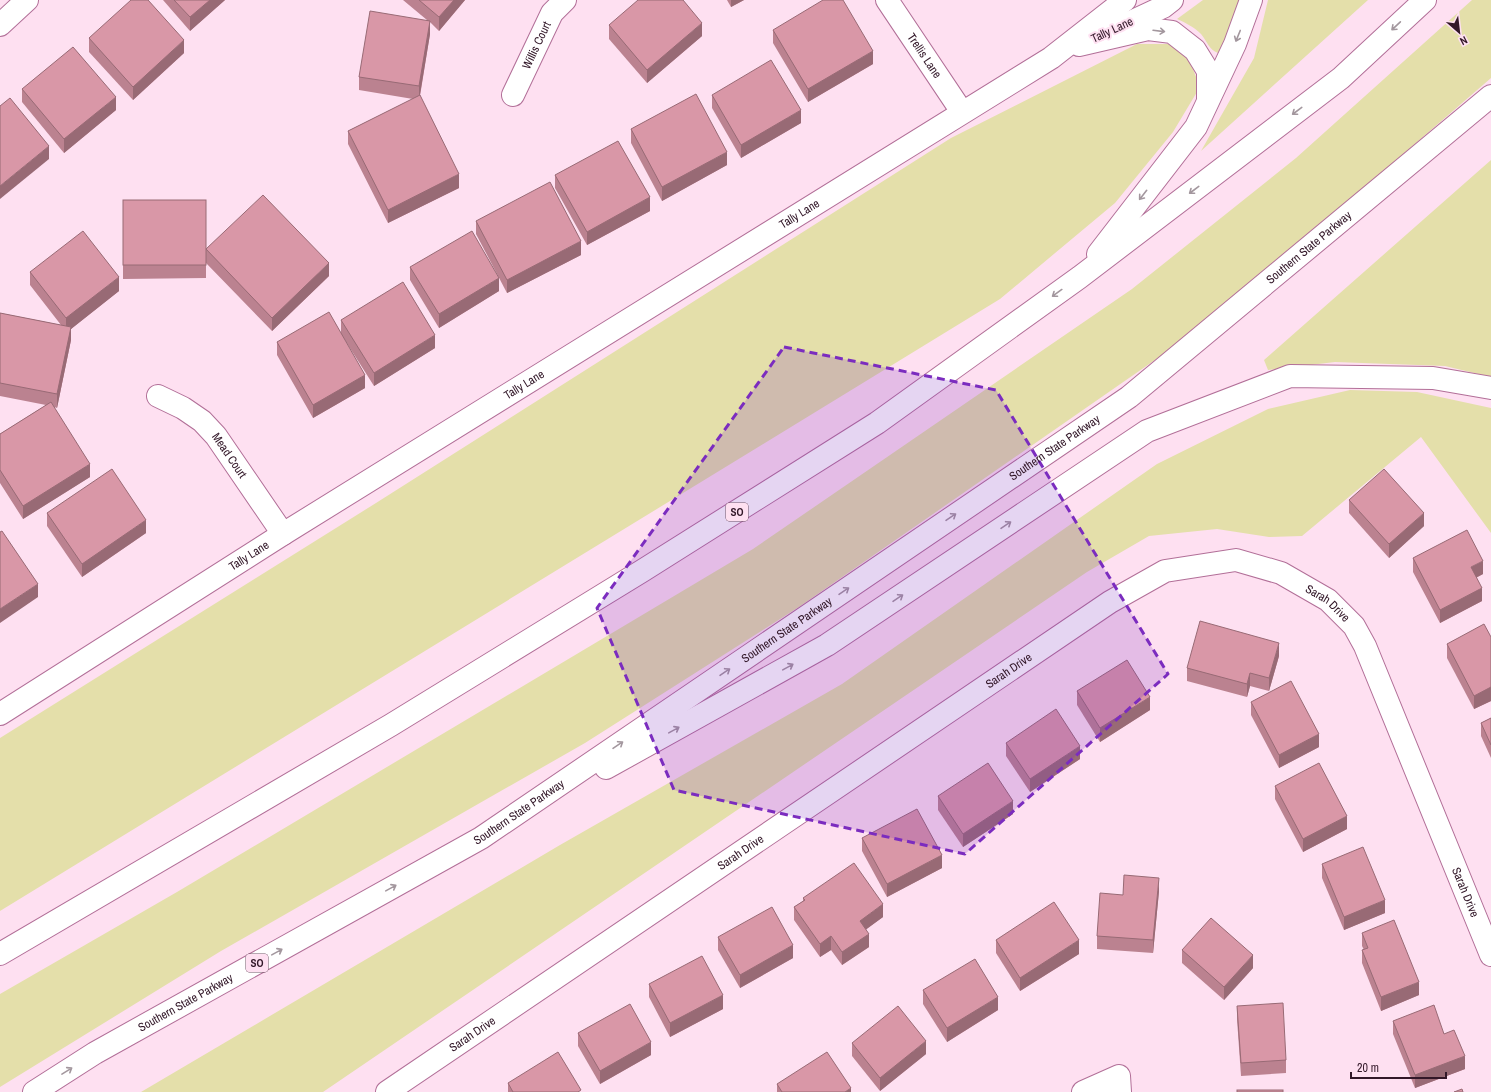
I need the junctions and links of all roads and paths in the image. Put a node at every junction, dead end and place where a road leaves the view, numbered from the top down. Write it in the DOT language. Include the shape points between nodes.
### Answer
graph roads {
  1 [pos="27,0"];
  2 [pos="565,0"];
  3 [pos="887,0"];
  4 [pos="1125,0"];
  5 [pos="1172,0"];
  6 [pos="1251,0"];
  7 [pos="1425,0"];
  8 [pos="0,25"];
  9 [pos="1080,45"];
  10 [pos="1051,58"];
  11 [pos="513,95"];
  12 [pos="1491,96"];
  13 [pos="1208,101"];
  14 [pos="962,112"];
  15 [pos="1080,277"];
  16 [pos="1491,388"];
  17 [pos="158,396"];
  18 [pos="283,534"];
  19 [pos="0,714"];
  20 [pos="481,838"];
  21 [pos="0,954"];
  22 [pos="1491,955"];
  23 [pos="34,1092"];
  24 [pos="387,1092"];
  25 [pos="1083,1092"];
  26 [pos="1120,1092"];
  1 -- 8 [label="main road"];
  2 -- 11 [label="main road, Willis Court" via="552,13"];
  3 -- 14 [label="main road, Trellis Lane"];
  4 -- 10 [label="main road, Tally Lane"];
  5 -- 9 [label="main road, Tally Lane" via="1163,7"];
  6 -- 13 [label="main road, one-way" via="1235,44"];
  7 -- 15 [label="main road, SO, one-way" via="1341,78"];
  9 -- 10 [label="main road, Tally Lane"];
  9 -- 13 [label="main road, one-way" via="1148,29 1172,32 1195,50 1208,71"];
  10 -- 14 [label="main road, Tally Lane"];
  20 -- 12 [label="main road, Southern State Parkway / SO, one-way" via="1129,397"];
  13 -- 15 [label="main road, one-way" via="1196,127"];
  14 -- 18 [label="main road, Tally Lane"];
  15 -- 21 [label="main road, SO, one-way" via="877,423 642,571 391,725"];
  20 -- 16 [label="main road, one-way" via="827,645 1147,431 1290,376 1433,378"];
  17 -- 18 [label="main road, Mead Court" via="202,421 216,436"];
  18 -- 19 [label="main road, Tally Lane"];
  23 -- 20 [label="main road, Southern State Parkway / SO, one-way" via="95,1053"];
  22 -- 24 [label="main road, Sarah Drive" via="1365,646 1354,626 1328,600 1281,573 1236,560 1165,571 1110,602"];
  25 -- 26 [label="main road" via="1119,1076"];
}
